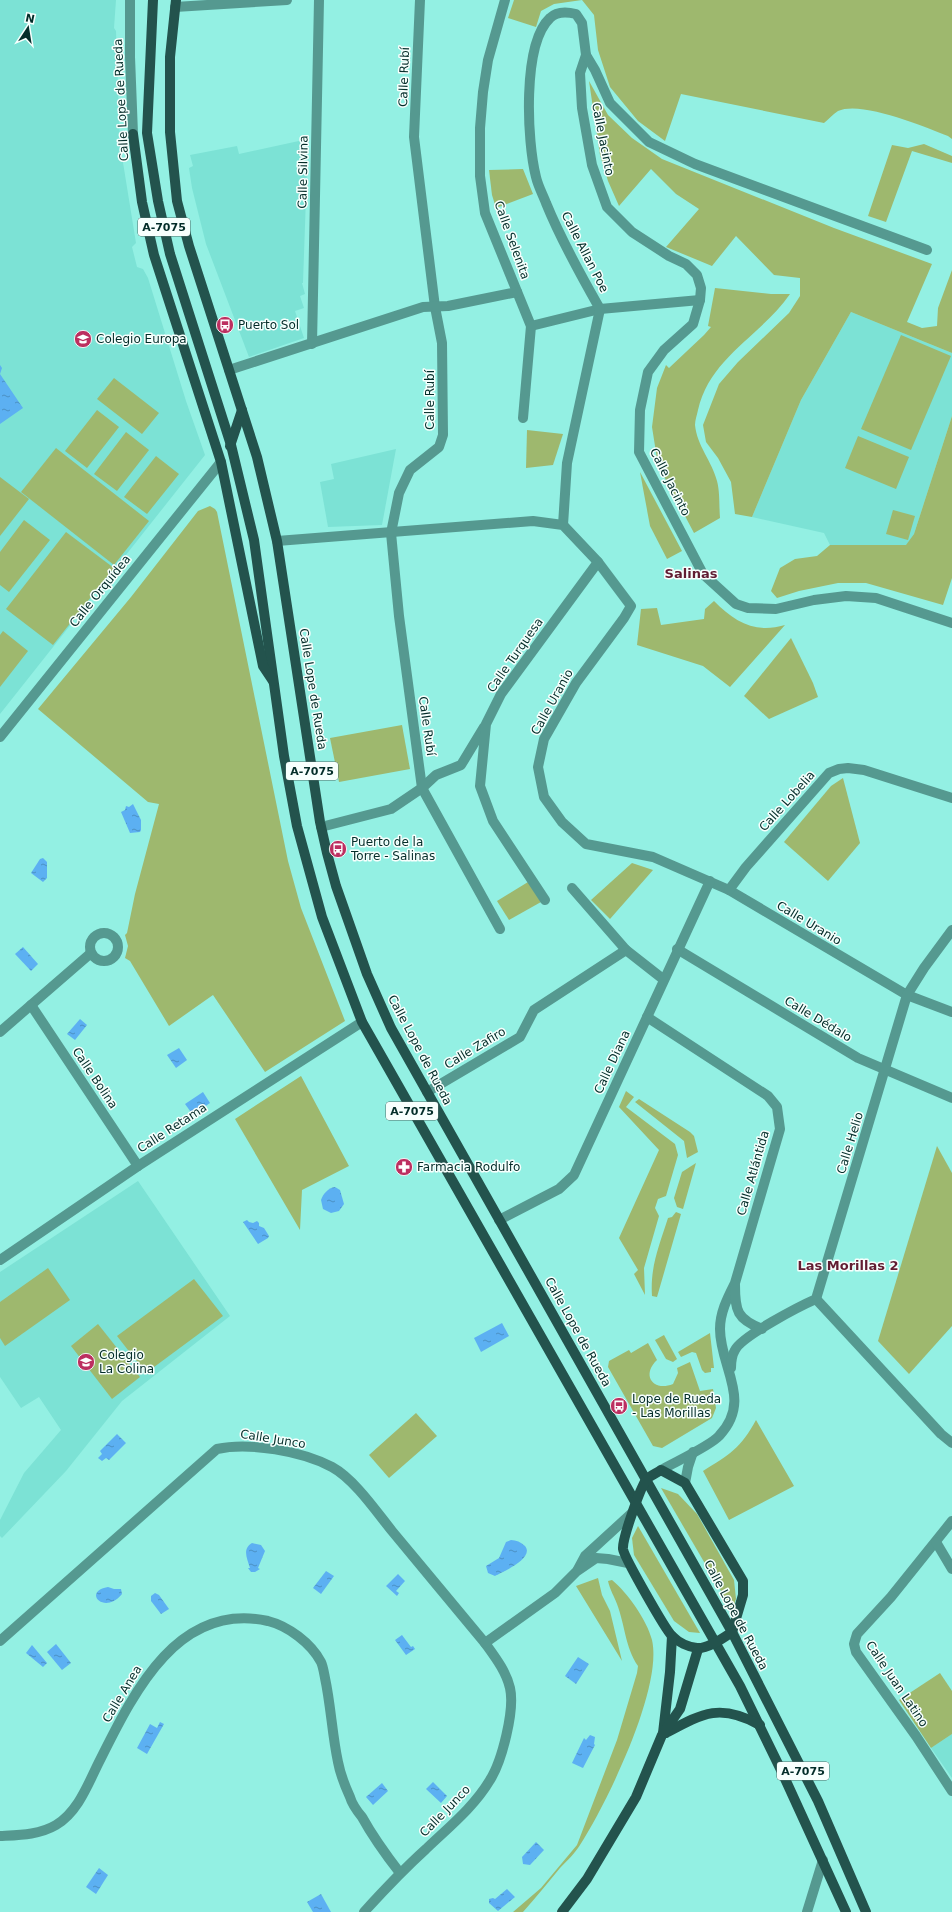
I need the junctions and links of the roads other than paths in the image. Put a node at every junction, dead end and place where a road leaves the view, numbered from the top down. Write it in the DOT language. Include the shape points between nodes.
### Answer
graph roads {
  1 [pos="130,0"];
  2 [pos="153,0"];
  3 [pos="287,0"];
  4 [pos="319,0"];
  5 [pos="420,0"];
  6 [pos="505,0"];
  7 [pos="175,4"];
  8 [pos="586,55"];
  9 [pos="133,134"];
  10 [pos="927,250"];
  11 [pos="517,292"];
  12 [pos="700,300"];
  13 [pos="436,307"];
  14 [pos="600,309"];
  15 [pos="531,326"];
  16 [pos="312,344"];
  17 [pos="229,370"];
  18 [pos="242,410"];
  19 [pos="523,418"];
  20 [pos="231,444"];
  21 [pos="221,462"];
  22 [pos="563,525"];
  23 [pos="391,533"];
  24 [pos="277,541"];
  25 [pos="598,562"];
  26 [pos="952,623"];
  27 [pos="274,682"];
  28 [pos="486,724"];
  29 [pos="0,737"];
  30 [pos="422,788"];
  31 [pos="952,798"];
  32 [pos="321,827"];
  33 [pos="710,881"];
  34 [pos="572,888"];
  35 [pos="729,890"];
  36 [pos="545,900"];
  37 [pos="500,929"];
  38 [pos="951,932"];
  39 [pos="677,949"];
  40 [pos="626,950"];
  41 [pos="91,953"];
  42 [pos="664,979"];
  43 [pos="907,995"];
  44 [pos="30,1005"];
  45 [pos="952,1012"];
  46 [pos="647,1017"];
  47 [pos="362,1022"];
  48 [pos="0,1032"];
  49 [pos="886,1070"];
  50 [pos="427,1092"];
  51 [pos="952,1098"];
  52 [pos="138,1166"];
  53 [pos="499,1220"];
  54 [pos="0,1260"];
  55 [pos="735,1283"];
  56 [pos="816,1299"];
  57 [pos="762,1329"];
  58 [pos="730,1371"];
  59 [pos="952,1443"];
  60 [pos="693,1452"];
  61 [pos="661,1470"];
  62 [pos="646,1479"];
  63 [pos="685,1483"];
  64 [pos="634,1509"];
  65 [pos="952,1522"];
  66 [pos="936,1542"];
  67 [pos="628,1563"];
  68 [pos="952,1569"];
  69 [pos="577,1571"];
  70 [pos="732,1632"];
  71 [pos="672,1636"];
  72 [pos="0,1641"];
  73 [pos="716,1642"];
  74 [pos="485,1643"];
  75 [pos="698,1648"];
  76 [pos="760,1725"];
  77 [pos="662,1735"];
  78 [pos="952,1791"];
  79 [pos="0,1836"];
  80 [pos="823,1860"];
  81 [pos="400,1873"];
  82 [pos="364,1912"];
  83 [pos="562,1912"];
  84 [pos="807,1912"];
  85 [pos="846,1912"];
  86 [pos="866,1912"];
  1 -- 9 [label="street, Calle Lope de Rueda"];
  2 -- 20 [label="main road, Calle Lope de Rueda / A-7075" via="147,133 158,201 170,254"];
  3 -- 7 [label="street"];
  4 -- 16 [label="street, Calle Silvina"];
  5 -- 13 [label="street, Calle Rubí" via="414,137"];
  6 -- 11 [label="street, Calle Selenita" via="488,60 483,92 480,176 485,213"];
  7 -- 17 [label="main road, Calle Lope de Rueda / A-7075" via="170,58 170,132 177,201"];
  8 -- 10 [label="street, Calle Allan Poe" via="610,103 649,142 695,164"];
  8 -- 12 [label="street, Calle Jacinto" via="580,73 582,108 592,165 607,207 632,232 686,264 697,275 701,288"];
  8 -- 14 [label="street, Calle Allan Poe" via="582,23 576,14 565,12 551,16 540,30 534,48 530,78 530,130 536,177 559,236"];
  9 -- 21 [label="main road, Calle Lope de Rueda" via="142,202 154,255"];
  11 -- 13 [label="street"];
  11 -- 15 [label="street, Calle Selenita"];
  12 -- 14 [label="street"];
  12 -- 26 [label="street, Calle Jacinto" via="693,324 664,350 648,372 640,410 639,452 703,574 736,604 748,608 776,609 846,596 876,598"];
  13 -- 16 [label="street" via="423,307"];
  13 -- 23 [label="street, Calle Rubí" via="442,344 443,434 439,447 410,470 399,493"];
  14 -- 15 [label="street"];
  14 -- 22 [label="street, Calle Allan Poe" via="567,463"];
  15 -- 19 [label="street, Calle Selenita"];
  16 -- 17 [label="street"];
  17 -- 18 [label="main road, Calle Lope de Rueda / A-7075"];
  18 -- 20 [label="main road"];
  18 -- 24 [label="main road, Calle Lope de Rueda / A-7075" via="257,457"];
  20 -- 21 [label="main road"];
  20 -- 27 [label="main road, Calle Lope de Rueda / A-7075" via="254,540"];
  21 -- 27 [label="main road, Calle Lope de Rueda" via="263,666"];
  21 -- 29 [label="street, Calle Orquídea"];
  22 -- 23 [label="street" via="533,521"];
  22 -- 25 [label="street, Calle Uranio"];
  23 -- 24 [label="street"];
  23 -- 30 [label="street, Calle Rubí" via="399,616"];
  24 -- 32 [label="main road, Calle Lope de Rueda / A-7075"];
  25 -- 28 [label="street, Calle Turquesa" via="500,694"];
  25 -- 33 [label="street, Calle Uranio" via="631,606 576,683 544,739 538,767 544,797 562,822 586,844 653,857"];
  27 -- 47 [label="main road, Calle Lope de Rueda / A-7075" via="297,826 322,917"];
  28 -- 30 [label="street" via="461,765 436,775"];
  28 -- 36 [label="street, Calle Turquesa" via="480,786 493,820"];
  30 -- 32 [label="street" via="391,809"];
  30 -- 37 [label="street, Calle Rubí"];
  31 -- 35 [label="street, Calle Lobelia" via="864,770 848,768 829,773 746,867"];
  32 -- 50 [label="main road, Calle Lope de Rueda / A-7075" via="336,886 367,974 391,1028"];
  33 -- 35 [label="street, Calle Uranio"];
  33 -- 39 [label="street, Calle Diana"];
  34 -- 40 [label="street"];
  35 -- 43 [label="street, Calle Uranio"];
  38 -- 43 [label="street, Calle Helio"];
  39 -- 42 [label="street, Calle Diana"];
  39 -- 49 [label="street, Calle Dédalo" via="858,1058"];
  40 -- 42 [label="street"];
  40 -- 50 [label="street, Calle Zafiro" via="534,1010 520,1037"];
  41 -- 44 [label="street"];
  42 -- 46 [label="street, Calle Diana"];
  43 -- 45 [label="street, Calle Uranio"];
  43 -- 49 [label="street, Calle Helio"];
  44 -- 48 [label="street"];
  44 -- 52 [label="street, Calle Bolina"];
  46 -- 53 [label="street, Calle Diana" via="574,1175 559,1189"];
  46 -- 55 [label="street, Calle Atlántida" via="768,1096 777,1107 780,1129"];
  47 -- 52 [label="street, Calle Retama"];
  47 -- 64 [label="main road, Calle Lope de Rueda / A-7075"];
  49 -- 51 [label="street, Calle Dédalo"];
  49 -- 56 [label="street, Calle Helio"];
  50 -- 53 [label="main road, Calle Lope de Rueda / A-7075"];
  52 -- 54 [label="street, Calle Retama"];
  53 -- 62 [label="main road, Calle Lope de Rueda / A-7075"];
  55 -- 57 [label="street, Calle Atlántida" via="736,1310 749,1324"];
  55 -- 58 [label="street, Calle Atlántida" via="726,1300 720,1328 721,1343"];
  56 -- 57 [label="street" via="799,1306"];
  56 -- 59 [label="street" via="936,1429"];
  57 -- 58 [label="street, Calle Atlántida" via="735,1349"];
  58 -- 60 [label="street, Calle Atlántida" via="735,1405 732,1420 718,1437"];
  60 -- 61 [label="street, Calle Atlántida"];
  60 -- 63 [label="street"];
  61 -- 62 [label="main road"];
  61 -- 63 [label="main road"];
  62 -- 64 [label="main road"];
  62 -- 70 [label="main road, Calle Lope de Rueda / A-7075"];
  63 -- 70 [label="main road" via="743,1581 743,1595"];
  64 -- 67 [label="main road" via="624,1537 623,1549"];
  64 -- 69 [label="street" via="586,1556"];
  64 -- 73 [label="main road, Calle Lope de Rueda / A-7075"];
  65 -- 66 [label="street, Calle Juan Latino"];
  66 -- 68 [label="street"];
  66 -- 78 [label="street, Calle Juan Latino" via="857,1634 854,1644 856,1652"];
  67 -- 69 [label="street" via="596,1558"];
  67 -- 71 [label="main road"];
  69 -- 74 [label="street" via="555,1593"];
  70 -- 73 [label="main road"];
  70 -- 86 [label="main road, Calle Lope de Rueda / A-7075" via="818,1801"];
  71 -- 75 [label="main road" via="688,1646"];
  71 -- 77 [label="main road"];
  72 -- 74 [label="street, Calle Junco" via="217,1449 250,1446 306,1456 333,1468 359,1490"];
  73 -- 75 [label="main road"];
  73 -- 76 [label="main road, Calle Lope de Rueda / A-7075"];
  74 -- 81 [label="street, Calle Junco" via="500,1664 510,1689 510,1720 491,1779 470,1807"];
  75 -- 77 [label="main road" via="680,1709"];
  76 -- 77 [label="main road" via="742,1715 722,1712 699,1716"];
  76 -- 80 [label="main road, Calle Lope de Rueda / A-7075"];
  77 -- 83 [label="main road" via="636,1797 587,1879"];
  79 -- 81 [label="street, Calle Anea" via="36,1833 56,1825 71,1812 86,1789 127,1706 150,1671 180,1641 203,1627 226,1618 252,1618 280,1624 306,1643 321,1662 338,1763 350,1799 376,1842"];
  80 -- 84 [label="street"];
  80 -- 85 [label="main road, Calle Lope de Rueda / A-7075"];
  81 -- 82 [label="street, Calle Junco"];
}
